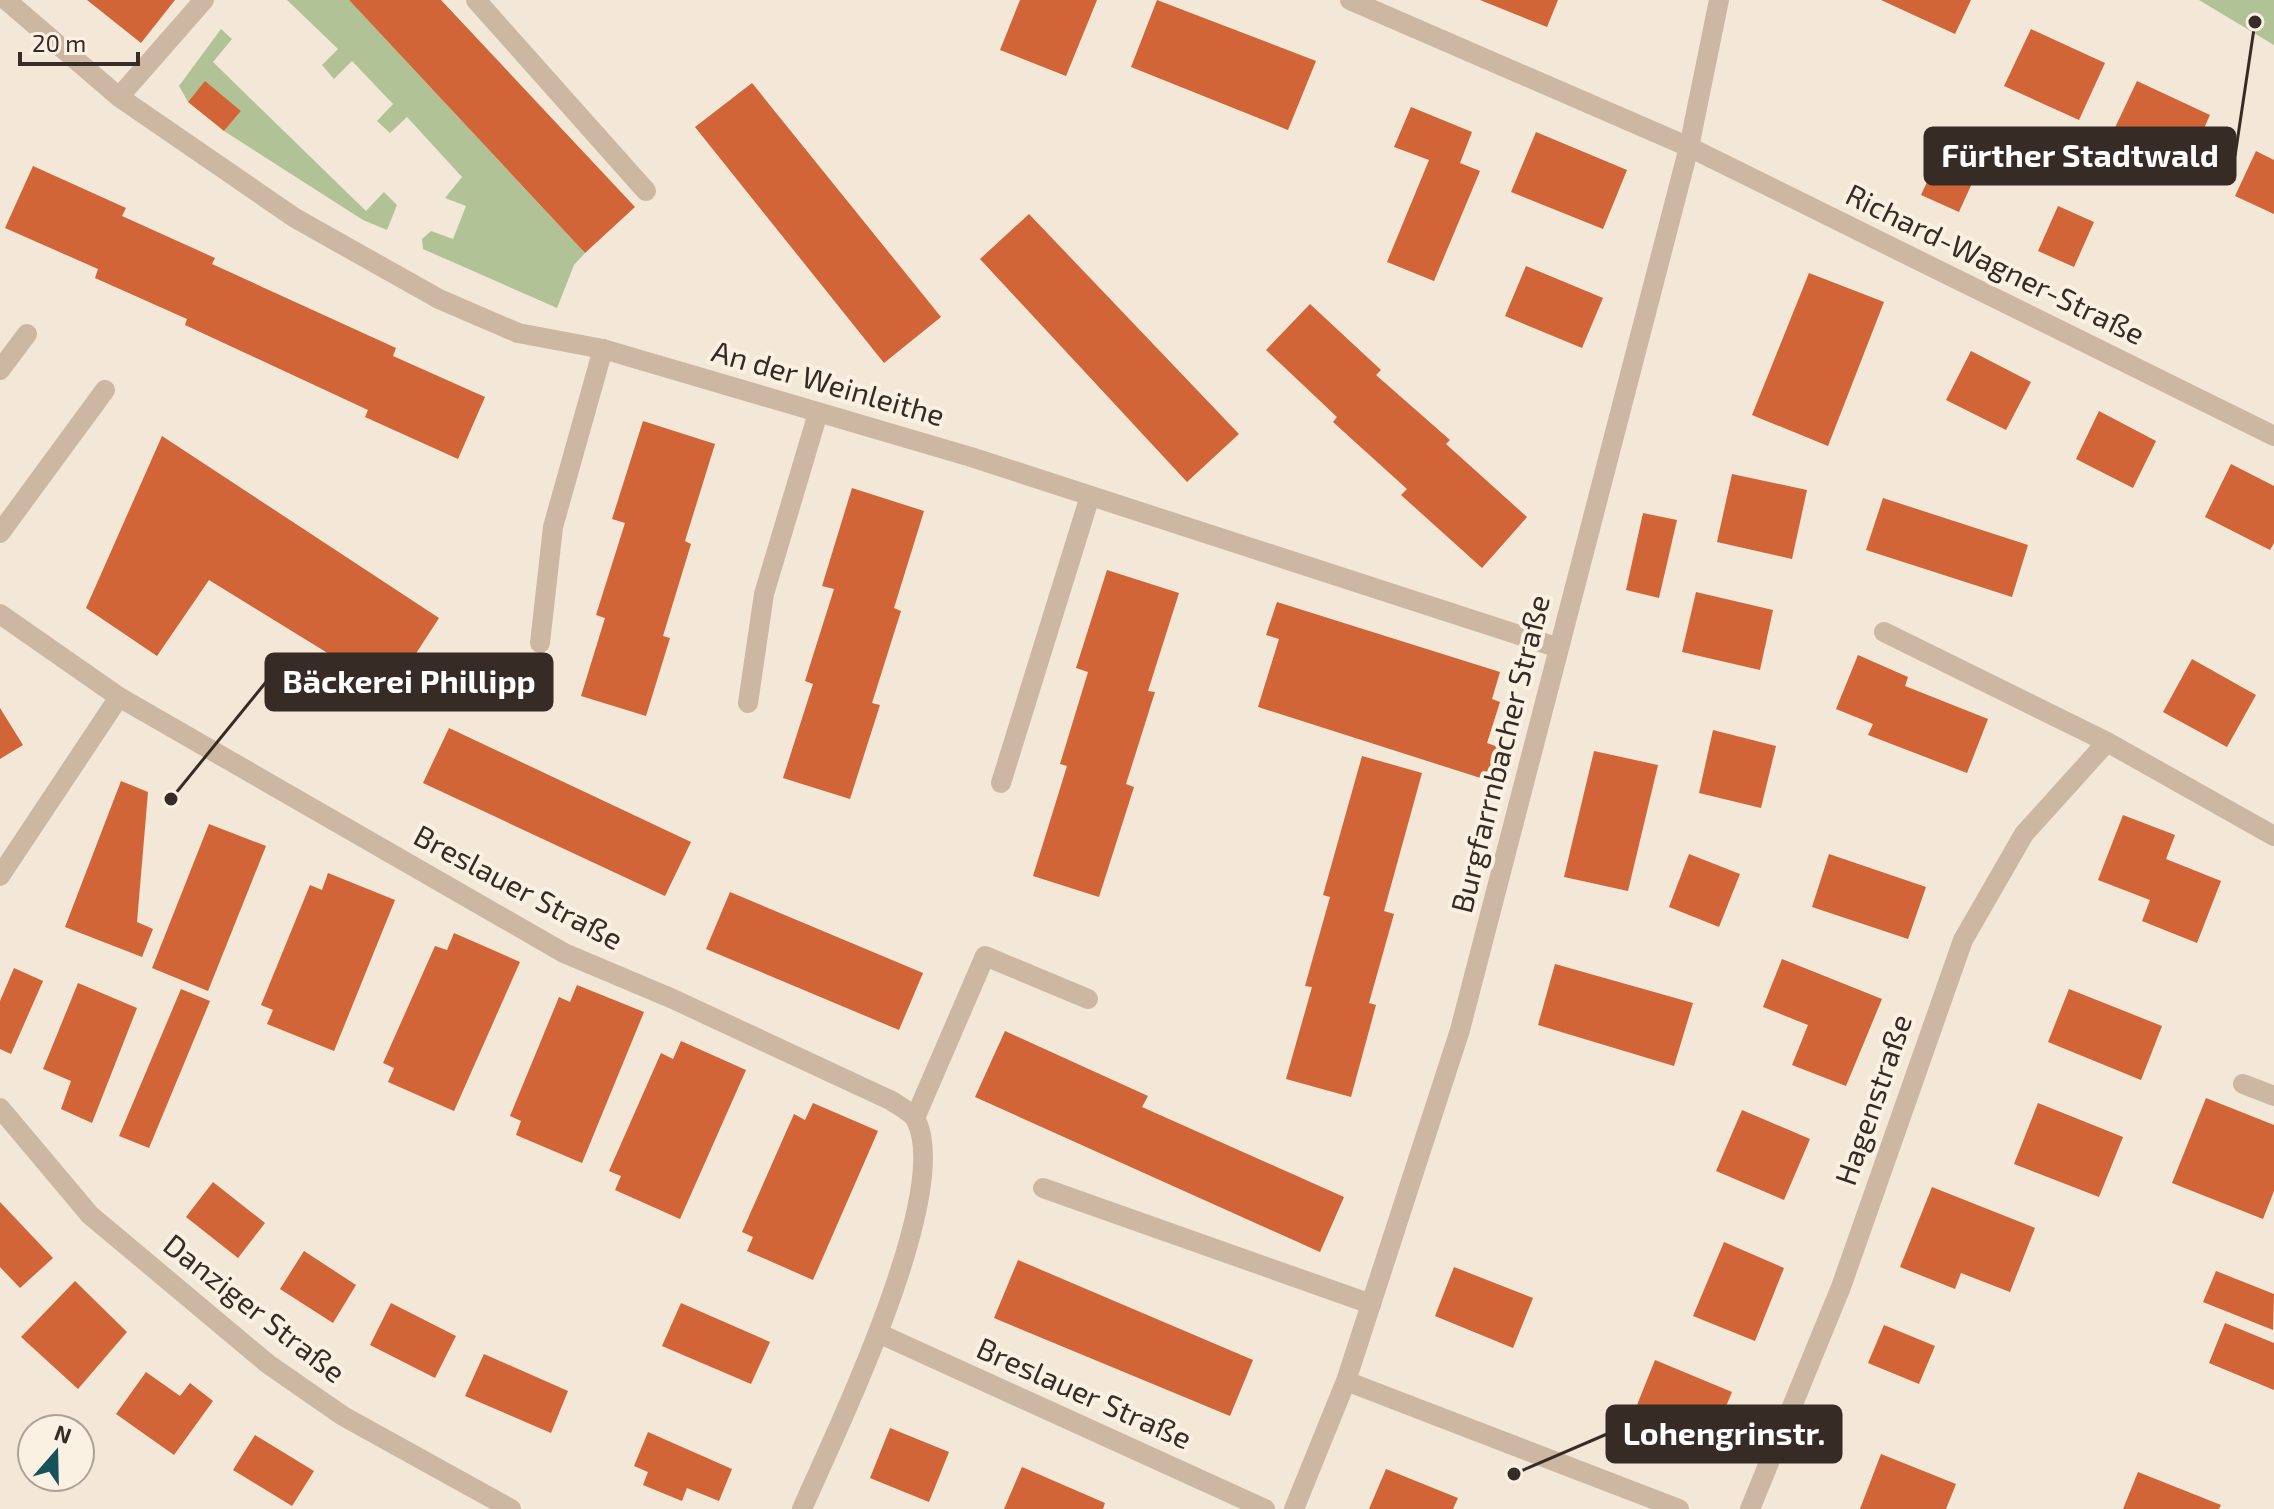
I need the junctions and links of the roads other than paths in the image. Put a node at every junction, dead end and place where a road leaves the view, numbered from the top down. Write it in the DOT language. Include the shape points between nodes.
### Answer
graph roads {
  1 [pos="6,0"];
  2 [pos="204,0"];
  3 [pos="476,0"];
  4 [pos="1350,0"];
  5 [pos="1719,0"];
  6 [pos="119,97"];
  7 [pos="1689,147"];
  8 [pos="646,191"];
  9 [pos="27,334"];
  10 [pos="603,349"];
  11 [pos="0,370"];
  12 [pos="105,390"];
  13 [pos="818,413"];
  14 [pos="2274,436"];
  15 [pos="1090,496"];
  16 [pos="0,533"];
  17 [pos="0,614"];
  18 [pos="1884,632"];
  19 [pos="540,643"];
  20 [pos="1559,648"];
  21 [pos="119,697"];
  22 [pos="748,703"];
  23 [pos="2107,742"];
  24 [pos="1001,783"];
  25 [pos="2274,836"];
  26 [pos="0,876"];
  27 [pos="1088,999"];
  28 [pos="2243,1084"];
  29 [pos="2274,1096"];
  30 [pos="0,1108"];
  31 [pos="915,1118"];
  32 [pos="1043,1188"];
  33 [pos="1371,1304"];
  34 [pos="878,1333"];
  35 [pos="1346,1381"];
  36 [pos="511,1509"];
  37 [pos="802,1509"];
  38 [pos="1265,1509"];
  39 [pos="1294,1509"];
  40 [pos="1679,1509"];
  41 [pos="1750,1509"];
  1 -- 6 [label="street, An der Weinleithe"];
  2 -- 6 [label="street"];
  3 -- 8 [label="street"];
  4 -- 7 [label="street, Richard-Wagner-Straße"];
  5 -- 7 [label="street, Burgfarrnbacher Straße"];
  6 -- 10 [label="street, An der Weinleithe" via="295,218 439,299 518,333"];
  7 -- 14 [label="street, Richard-Wagner-Straße"];
  7 -- 20 [label="street, Burgfarrnbacher Straße"];
  9 -- 11 [label="street"];
  10 -- 13 [label="street, An der Weinleithe"];
  10 -- 19 [label="street" via="553,527"];
  12 -- 16 [label="street"];
  13 -- 15 [label="street, An der Weinleithe"];
  13 -- 22 [label="street" via="764,594"];
  15 -- 20 [label="street, An der Weinleithe"];
  15 -- 24 [label="street"];
  17 -- 21 [label="street, Breslauer Straße"];
  18 -- 23 [label="street"];
  20 -- 33 [label="street, Burgfarrnbacher Straße" via="1460,1030"];
  21 -- 26 [label="street"];
  21 -- 31 [label="street, Breslauer Straße" via="564,953 892,1101"];
  23 -- 25 [label="street"];
  23 -- 41 [label="street, Hagenstraße" via="2024,834 1963,940 1841,1287"];
  27 -- 31 [label="street" via="985,956"];
  28 -- 29 [label="street"];
  30 -- 36 [label="street, Danziger Straße" via="90,1215 268,1364 343,1416"];
  31 -- 34 [label="street" via="925,1152 919,1200"];
  32 -- 33 [label="street"];
  33 -- 35 [label="street, Burgfarrnbacher Straße"];
  34 -- 37 [label="street"];
  34 -- 38 [label="street, Breslauer Straße"];
  35 -- 39 [label="street, Burgfarrnbacher Straße"];
  35 -- 40 [label="street"];
}
